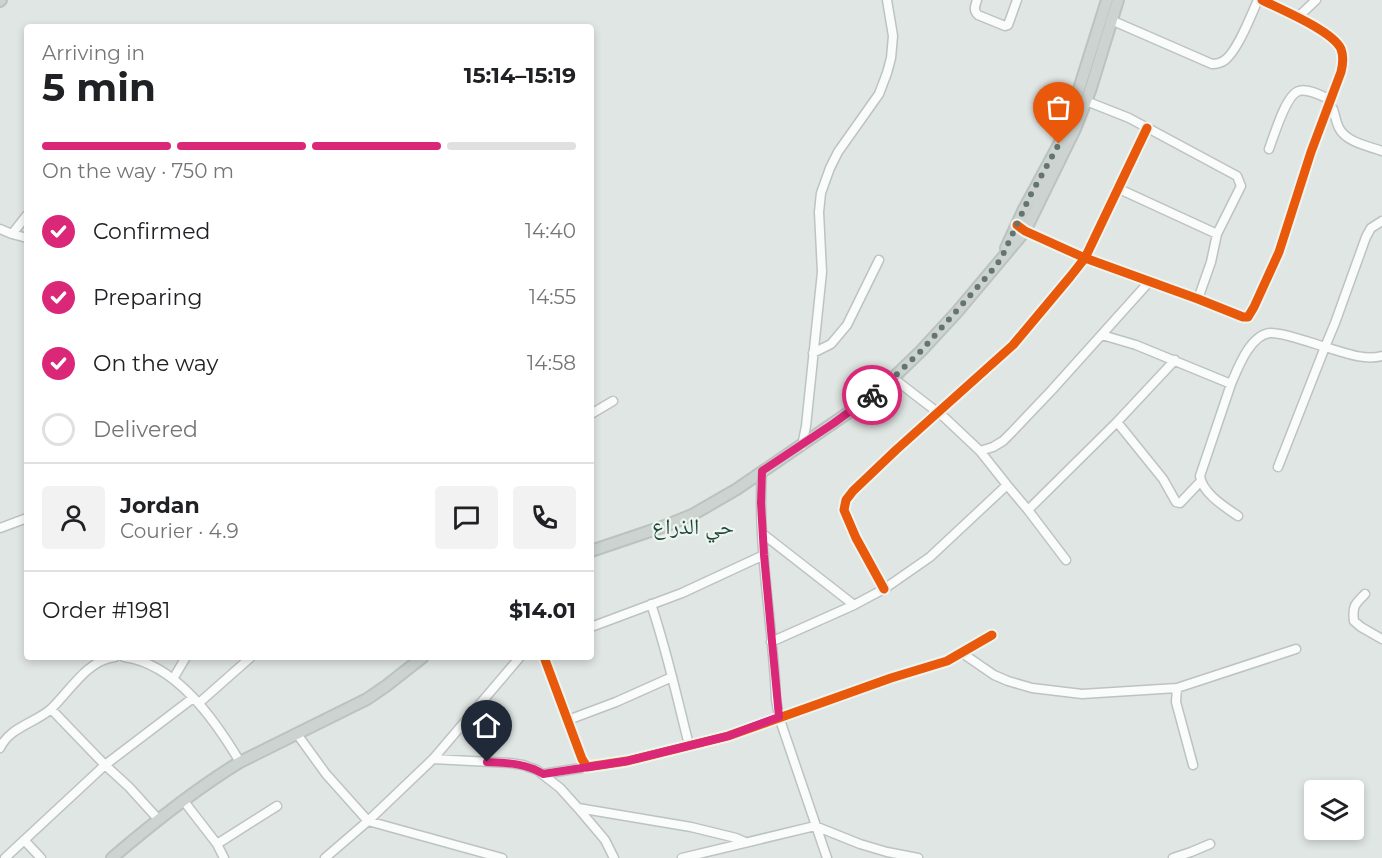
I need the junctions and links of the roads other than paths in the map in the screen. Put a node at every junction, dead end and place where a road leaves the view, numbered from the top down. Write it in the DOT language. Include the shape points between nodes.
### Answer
graph roads {
  1 [pos="887,0"];
  2 [pos="977,0"];
  3 [pos="1017,0"];
  4 [pos="1107,0"];
  5 [pos="1118,0"];
  6 [pos="1260,0"];
  7 [pos="1316,0"];
  8 [pos="1298,17"];
  9 [pos="1111,20"];
  10 [pos="1086,101"];
  11 [pos="1330,103"];
  12 [pos="1147,128"];
  13 [pos="1269,149"];
  14 [pos="1382,151"];
  15 [pos="1118,188"];
  16 [pos="24,219"];
  17 [pos="1382,221"];
  18 [pos="1021,228"];
  19 [pos="0,229"];
  20 [pos="12,234"];
  21 [pos="1217,234"];
  22 [pos="24,237"];
  23 [pos="1085,258"];
  24 [pos="879,260"];
  25 [pos="1149,282"];
  26 [pos="1198,299"];
  27 [pos="1102,335"];
  28 [pos="1325,347"];
  29 [pos="813,353"];
  30 [pos="1382,356"];
  31 [pos="1175,360"];
  32 [pos="893,378"];
  33 [pos="1231,384"];
  34 [pos="613,401"];
  35 [pos="938,411"];
  36 [pos="594,412"];
  37 [pos="1118,422"];
  38 [pos="802,446"];
  39 [pos="980,451"];
  40 [pos="1278,467"];
  41 [pos="762,471"];
  42 [pos="1200,482"];
  43 [pos="1007,486"];
  44 [pos="1028,510"];
  45 [pos="1238,516"];
  46 [pos="24,519"];
  47 [pos="0,528"];
  48 [pos="763,534"];
  49 [pos="594,550"];
  50 [pos="764,555"];
  51 [pos="1066,560"];
  52 [pos="884,589"];
  53 [pos="1365,594"];
  54 [pos="651,604"];
  55 [pos="854,605"];
  56 [pos="594,626"];
  57 [pos="992,635"];
  58 [pos="1382,639"];
  59 [pos="771,642"];
  60 [pos="1296,649"];
  61 [pos="962,652"];
  62 [pos="101,660"];
  63 [pos="139,660"];
  64 [pos="184,660"];
  65 [pos="247,660"];
  66 [pos="419,660"];
  67 [pos="517,660"];
  68 [pos="545,660"];
  69 [pos="672,677"];
  70 [pos="173,679"];
  71 [pos="1177,688"];
  72 [pos="196,701"];
  73 [pos="51,708"];
  74 [pos="779,717"];
  75 [pos="568,720"];
  76 [pos="297,734"];
  77 [pos="689,745"];
  78 [pos="0,748"];
  79 [pos="433,759"];
  80 [pos="240,762"];
  81 [pos="105,765"];
  82 [pos="1193,765"];
  83 [pos="587,767"];
  84 [pos="543,774"];
  85 [pos="183,800"];
  86 [pos="277,806"];
  87 [pos="578,808"];
  88 [pos="158,819"];
  89 [pos="368,821"];
  90 [pos="815,826"];
  91 [pos="24,840"];
  92 [pos="745,842"];
  93 [pos="217,844"];
  94 [pos="1210,844"];
  95 [pos="5,858"];
  96 [pos="42,858"];
  97 [pos="112,858"];
  98 [pos="224,858"];
  99 [pos="325,858"];
  100 [pos="502,858"];
  101 [pos="615,858"];
  102 [pos="681,858"];
  103 [pos="827,858"];
  104 [pos="918,858"];
  105 [pos="1173,858"];
  1 -- 29 [label="street" via="893,36 887,74 875,100 838,152 821,193 822,272"];
  2 -- 3 [label="street" via="975,13 1005,26"];
  4 -- 18 [label="main road" via="1068,124 1030,196"];
  5 -- 9 [label="main road"];
  6 -- 8 [label="street"];
  6 -- 9 [label="street" via="1234,50 1218,64"];
  7 -- 8 [label="street"];
  8 -- 11 [label="street" via="1326,34 1342,54 1343,64"];
  9 -- 10 [label="main road"];
  10 -- 12 [label="street"];
  10 -- 18 [label="main road"];
  11 -- 13 [label="street" via="1303,90 1295,92"];
  11 -- 14 [label="street" via="1345,136"];
  11 -- 26 [label="street" via="1279,252 1252,312 1243,317"];
  12 -- 15 [label="street"];
  12 -- 21 [label="street" via="1237,176 1238,193"];
  15 -- 21 [label="street"];
  15 -- 23 [label="street"];
  16 -- 20 [label="street"];
  17 -- 28 [label="street" via="1366,237"];
  18 -- 23 [label="street"];
  18 -- 32 [label="main road" via="957,312"];
  19 -- 20 [label="street"];
  20 -- 22 [label="street"];
  21 -- 26 [label="street"];
  23 -- 25 [label="street"];
  23 -- 35 [label="street" via="1013,345"];
  24 -- 29 [label="street" via="844,330 831,344"];
  25 -- 26 [label="street"];
  25 -- 27 [label="street"];
  27 -- 31 [label="street"];
  27 -- 39 [label="street" via="1003,441"];
  28 -- 30 [label="street" via="1356,356"];
  28 -- 33 [label="street" via="1276,333 1265,334 1251,345"];
  28 -- 40 [label="street"];
  29 -- 38 [label="street"];
  31 -- 33 [label="street"];
  31 -- 37 [label="street"];
  32 -- 35 [label="street"];
  32 -- 38 [label="main road"];
  33 -- 42 [label="street"];
  34 -- 36 [label="street"];
  35 -- 39 [label="street"];
  35 -- 52 [label="street" via="844,505 856,538"];
  37 -- 42 [label="street" via="1176,502 1180,503"];
  37 -- 44 [label="street"];
  38 -- 41 [label="main road"];
  39 -- 43 [label="street"];
  41 -- 48 [label="street"];
  41 -- 49 [label="main road" via="692,514"];
  42 -- 45 [label="street"];
  43 -- 44 [label="street"];
  43 -- 52 [label="street" via="930,556"];
  44 -- 51 [label="street"];
  46 -- 47 [label="street"];
  48 -- 50 [label="street"];
  48 -- 55 [label="street"];
  50 -- 54 [label="street"];
  50 -- 59 [label="street"];
  52 -- 55 [label="street"];
  53 -- 58 [label="street" via="1353,610 1354,621"];
  54 -- 56 [label="street"];
  54 -- 69 [label="street"];
  55 -- 59 [label="street"];
  57 -- 61 [label="street"];
  59 -- 74 [label="street"];
  60 -- 71 [label="street"];
  61 -- 71 [label="street" via="994,675 1032,688 1082,694"];
  61 -- 74 [label="street" via="947,661"];
  62 -- 73 [label="street"];
  63 -- 70 [label="street"];
  64 -- 70 [label="street"];
  65 -- 72 [label="street"];
  66 -- 76 [label="main road" via="367,699"];
  67 -- 79 [label="street"];
  68 -- 75 [label="street"];
  69 -- 75 [label="street"];
  69 -- 77 [label="street"];
  70 -- 72 [label="street"];
  71 -- 82 [label="street" via="1176,702"];
  72 -- 80 [label="street"];
  72 -- 81 [label="street"];
  73 -- 78 [label="street" via="13,732"];
  73 -- 81 [label="street"];
  74 -- 77 [label="street"];
  74 -- 90 [label="street"];
  75 -- 83 [label="street"];
  76 -- 80 [label="main road"];
  76 -- 89 [label="street"];
  77 -- 83 [label="street"];
  79 -- 84 [label="street" via="523,765"];
  79 -- 89 [label="street"];
  80 -- 85 [label="main road"];
  81 -- 88 [label="street"];
  81 -- 91 [label="street"];
  83 -- 84 [label="street"];
  84 -- 87 [label="street"];
  85 -- 88 [label="main road"];
  85 -- 93 [label="street"];
  86 -- 93 [label="street"];
  87 -- 92 [label="street" via="691,827"];
  87 -- 101 [label="street"];
  88 -- 97 [label="main road"];
  89 -- 99 [label="street"];
  89 -- 100 [label="street"];
  90 -- 92 [label="street"];
  90 -- 103 [label="street"];
  90 -- 104 [label="street" via="860,844"];
  91 -- 95 [label="street"];
  91 -- 96 [label="street"];
  92 -- 102 [label="street"];
  93 -- 98 [label="street"];
  94 -- 105 [label="street"];
}
